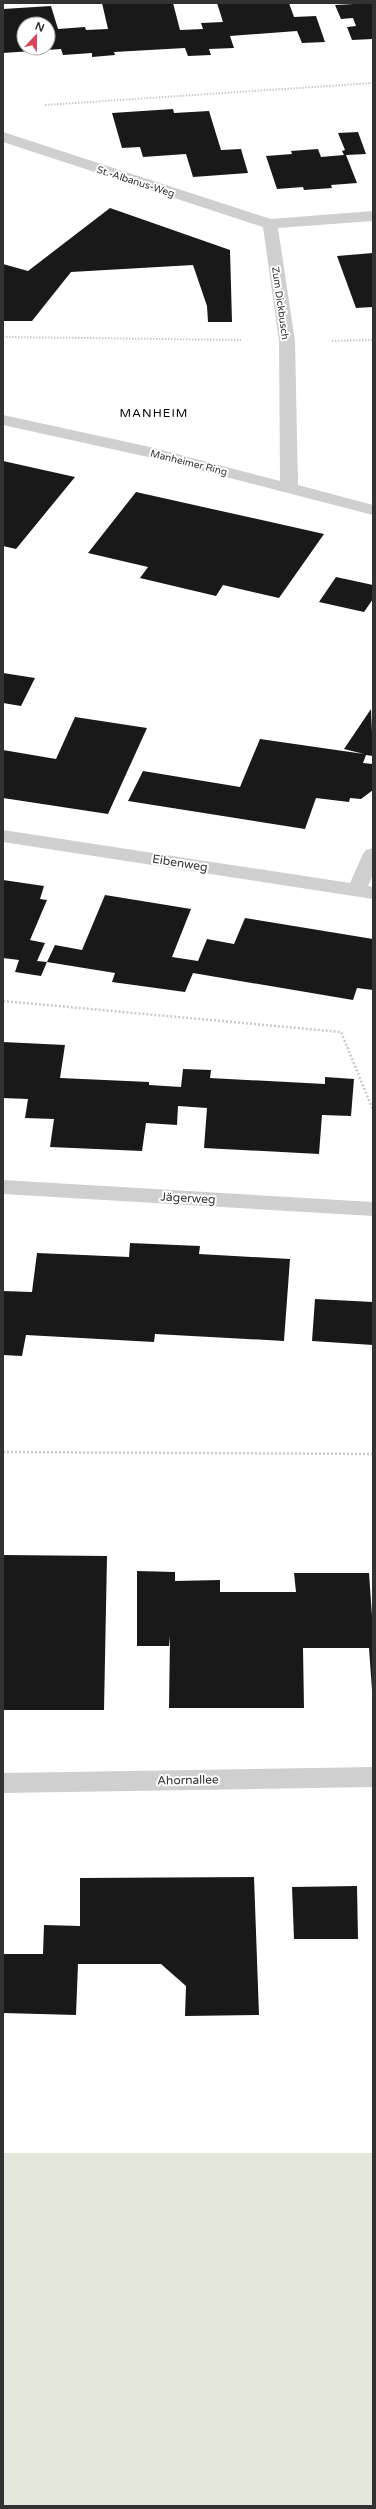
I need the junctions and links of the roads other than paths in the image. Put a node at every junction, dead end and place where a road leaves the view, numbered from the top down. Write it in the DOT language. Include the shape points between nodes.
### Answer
graph roads {
  1 [pos="3,137"];
  2 [pos="373,216"];
  3 [pos="270,224"];
  4 [pos="3,420"];
  5 [pos="289,487"];
  6 [pos="373,510"];
  7 [pos="3,836"];
  8 [pos="373,854"];
  9 [pos="365,891"];
  10 [pos="3,1187"];
  11 [pos="373,1209"];
  12 [pos="373,1778"];
  13 [pos="3,1783"];
  1 -- 3 [label="street, St.-Albanus-Weg"];
  2 -- 3 [label="street"];
  3 -- 5 [label="street, Zum Dickbusch" via="287,341"];
  4 -- 5 [label="street, Manheimer Ring" via="150,452"];
  5 -- 6 [label="street, Manheimer Ring"];
  7 -- 9 [label="street, Eibenweg"];
  8 -- 9 [label="street"];
  10 -- 11 [label="street, Jägerweg"];
  12 -- 13 [label="street, Ahornallee"];
}
